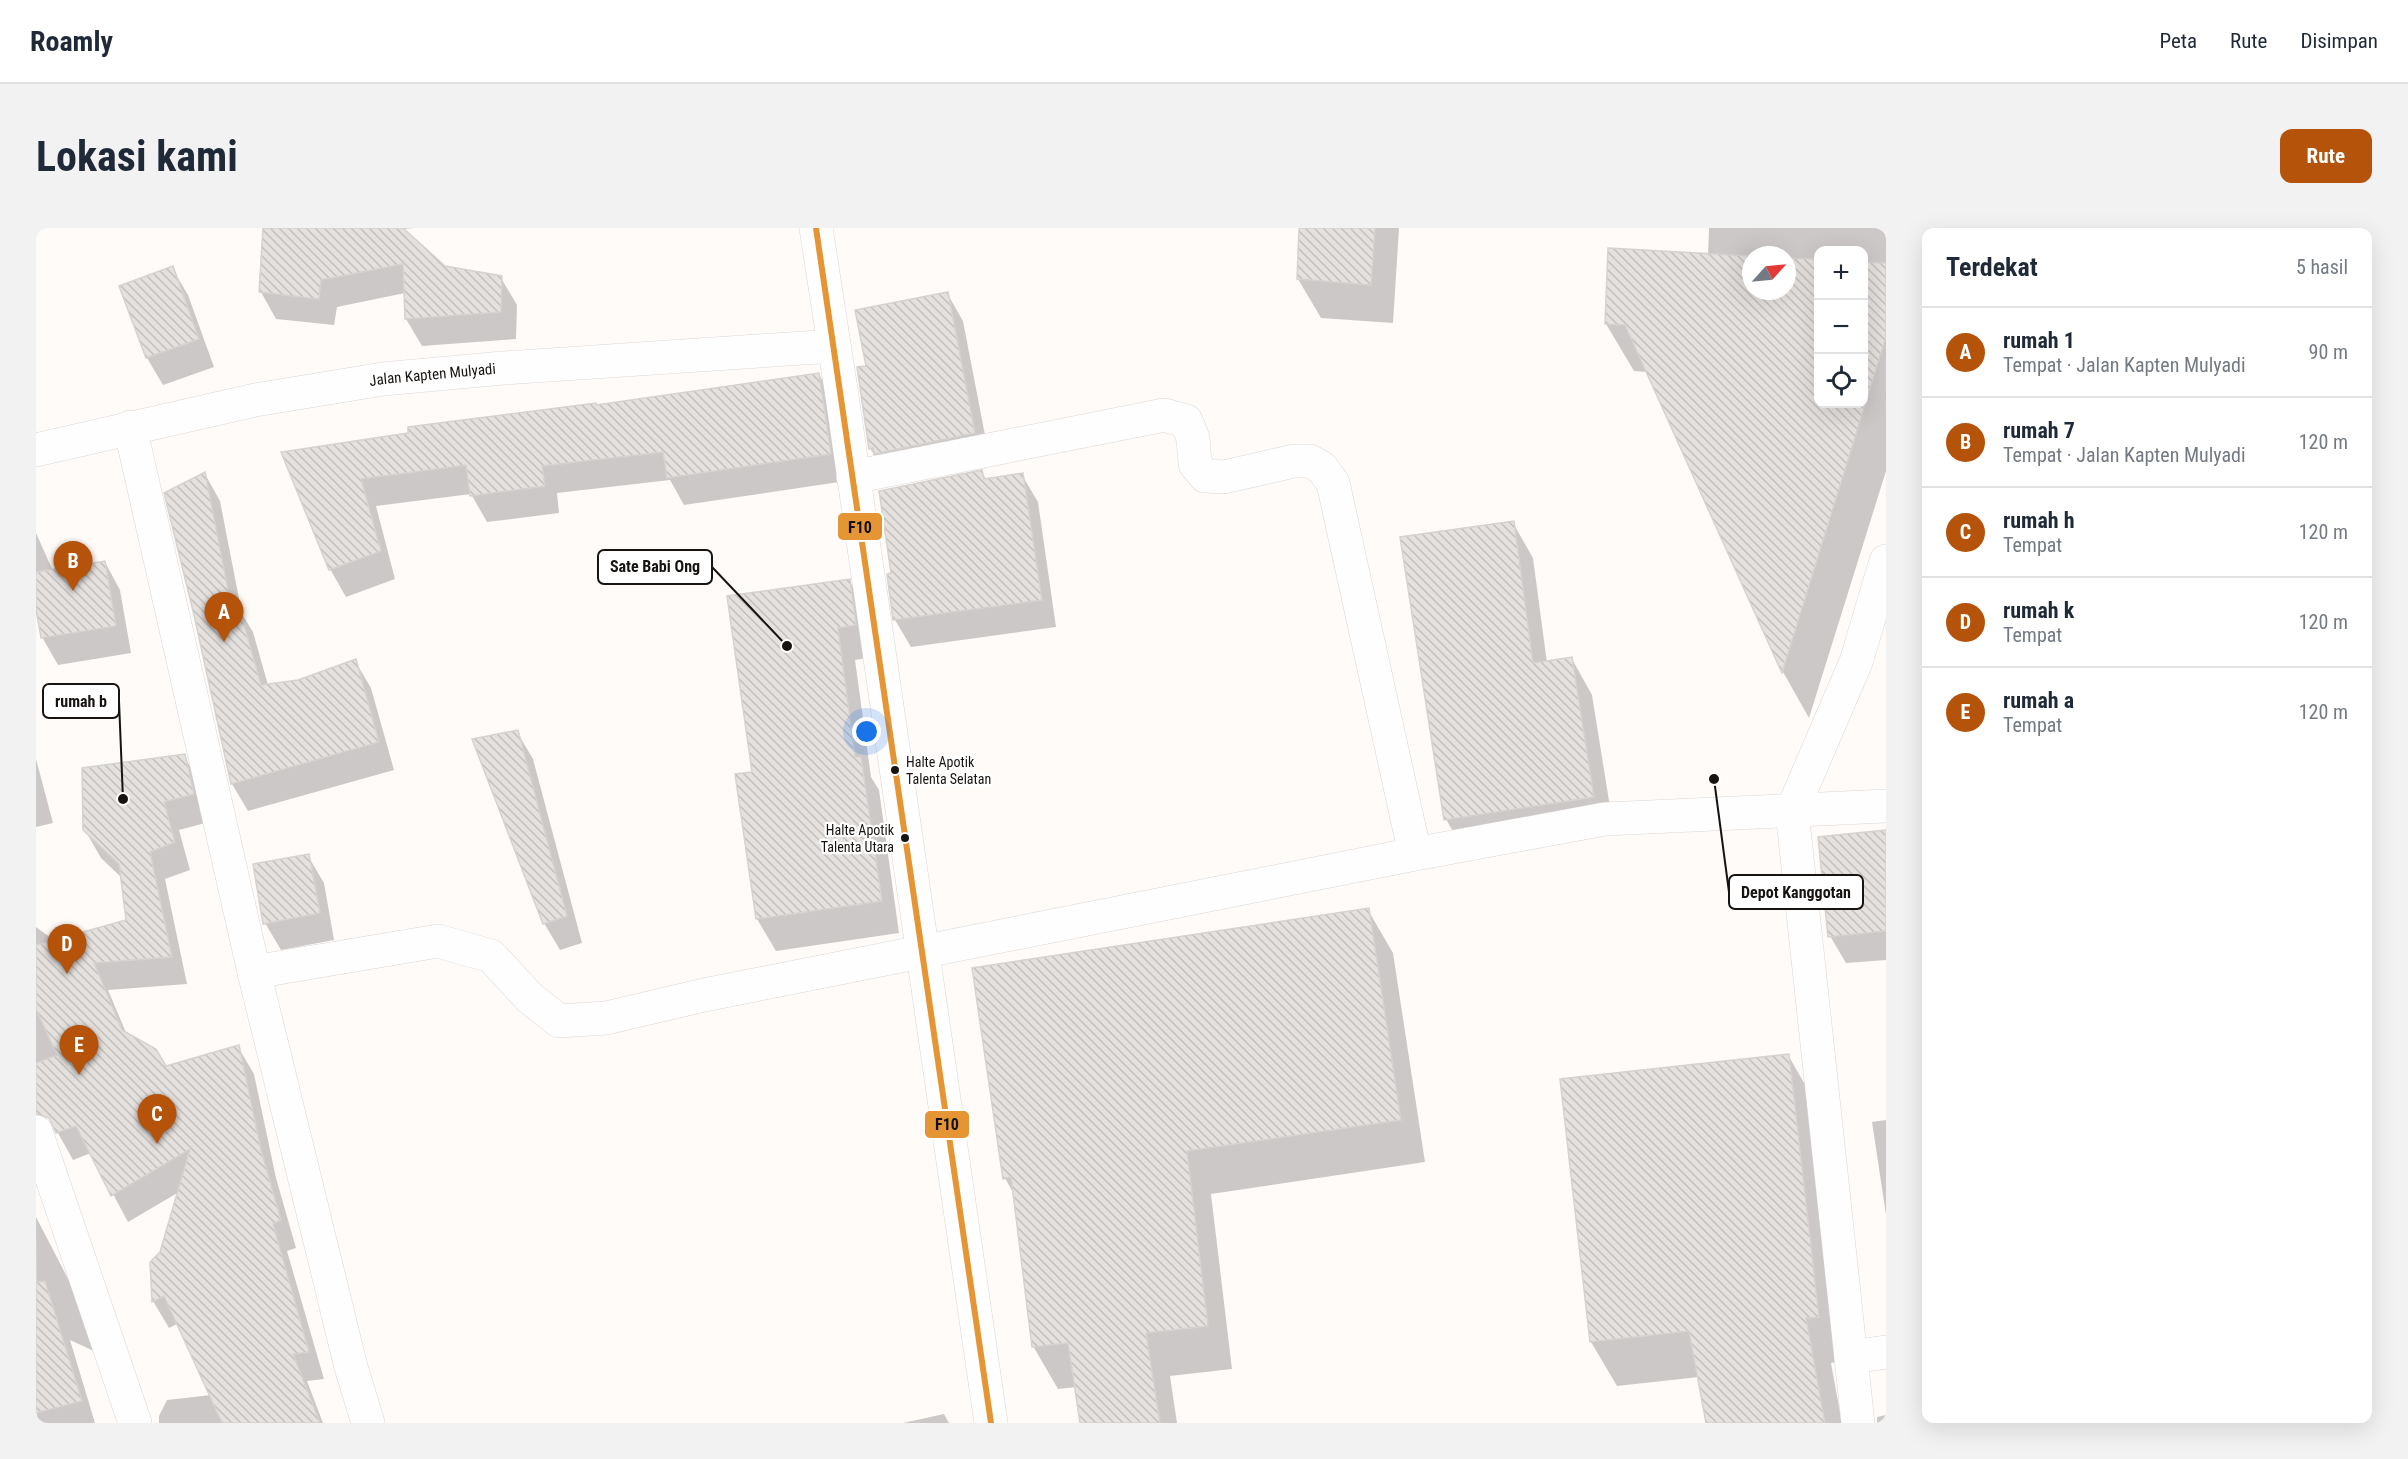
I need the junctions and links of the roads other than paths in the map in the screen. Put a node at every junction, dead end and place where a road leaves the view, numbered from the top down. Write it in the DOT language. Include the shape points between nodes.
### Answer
graph roads {
  1 [pos="816,228"];
  2 [pos="834,346"];
  3 [pos="130,427"];
  4 [pos="36,450"];
  5 [pos="854,477"];
  6 [pos="1886,561"];
  7 [pos="1886,806"];
  8 [pos="1792,811"];
  9 [pos="1415,854"];
  10 [pos="922,952"];
  11 [pos="254,972"];
  12 [pos="36,1132"];
  13 [pos="1886,1352"];
  14 [pos="1851,1357"];
  15 [pos="135,1423"];
  16 [pos="368,1423"];
  17 [pos="991,1423"];
  18 [pos="1858,1423"];
  1 -- 2 [label="street"];
  2 -- 3 [label="street, Jalan Kapten Mulyadi" via="384,379 255,400"];
  2 -- 5 [label="street"];
  3 -- 4 [label="street, Jalan Kapten Mulyadi"];
  3 -- 11 [label="street"];
  5 -- 9 [label="street" via="1164,415 1186,421 1195,464 1205,476 1224,477 1294,461 1310,461 1322,468 1333,483"];
  5 -- 10 [label="street"];
  6 -- 8 [label="street" via="1856,662"];
  7 -- 8 [label="street"];
  8 -- 9 [label="street" via="1605,819"];
  8 -- 14 [label="street"];
  9 -- 10 [label="street"];
  10 -- 11 [label="street" via="606,1018 559,1022 491,956 438,941"];
  10 -- 17 [label="street"];
  11 -- 16 [label="street"];
  12 -- 15 [label="street"];
  13 -- 14 [label="street"];
  14 -- 18 [label="street"];
}
